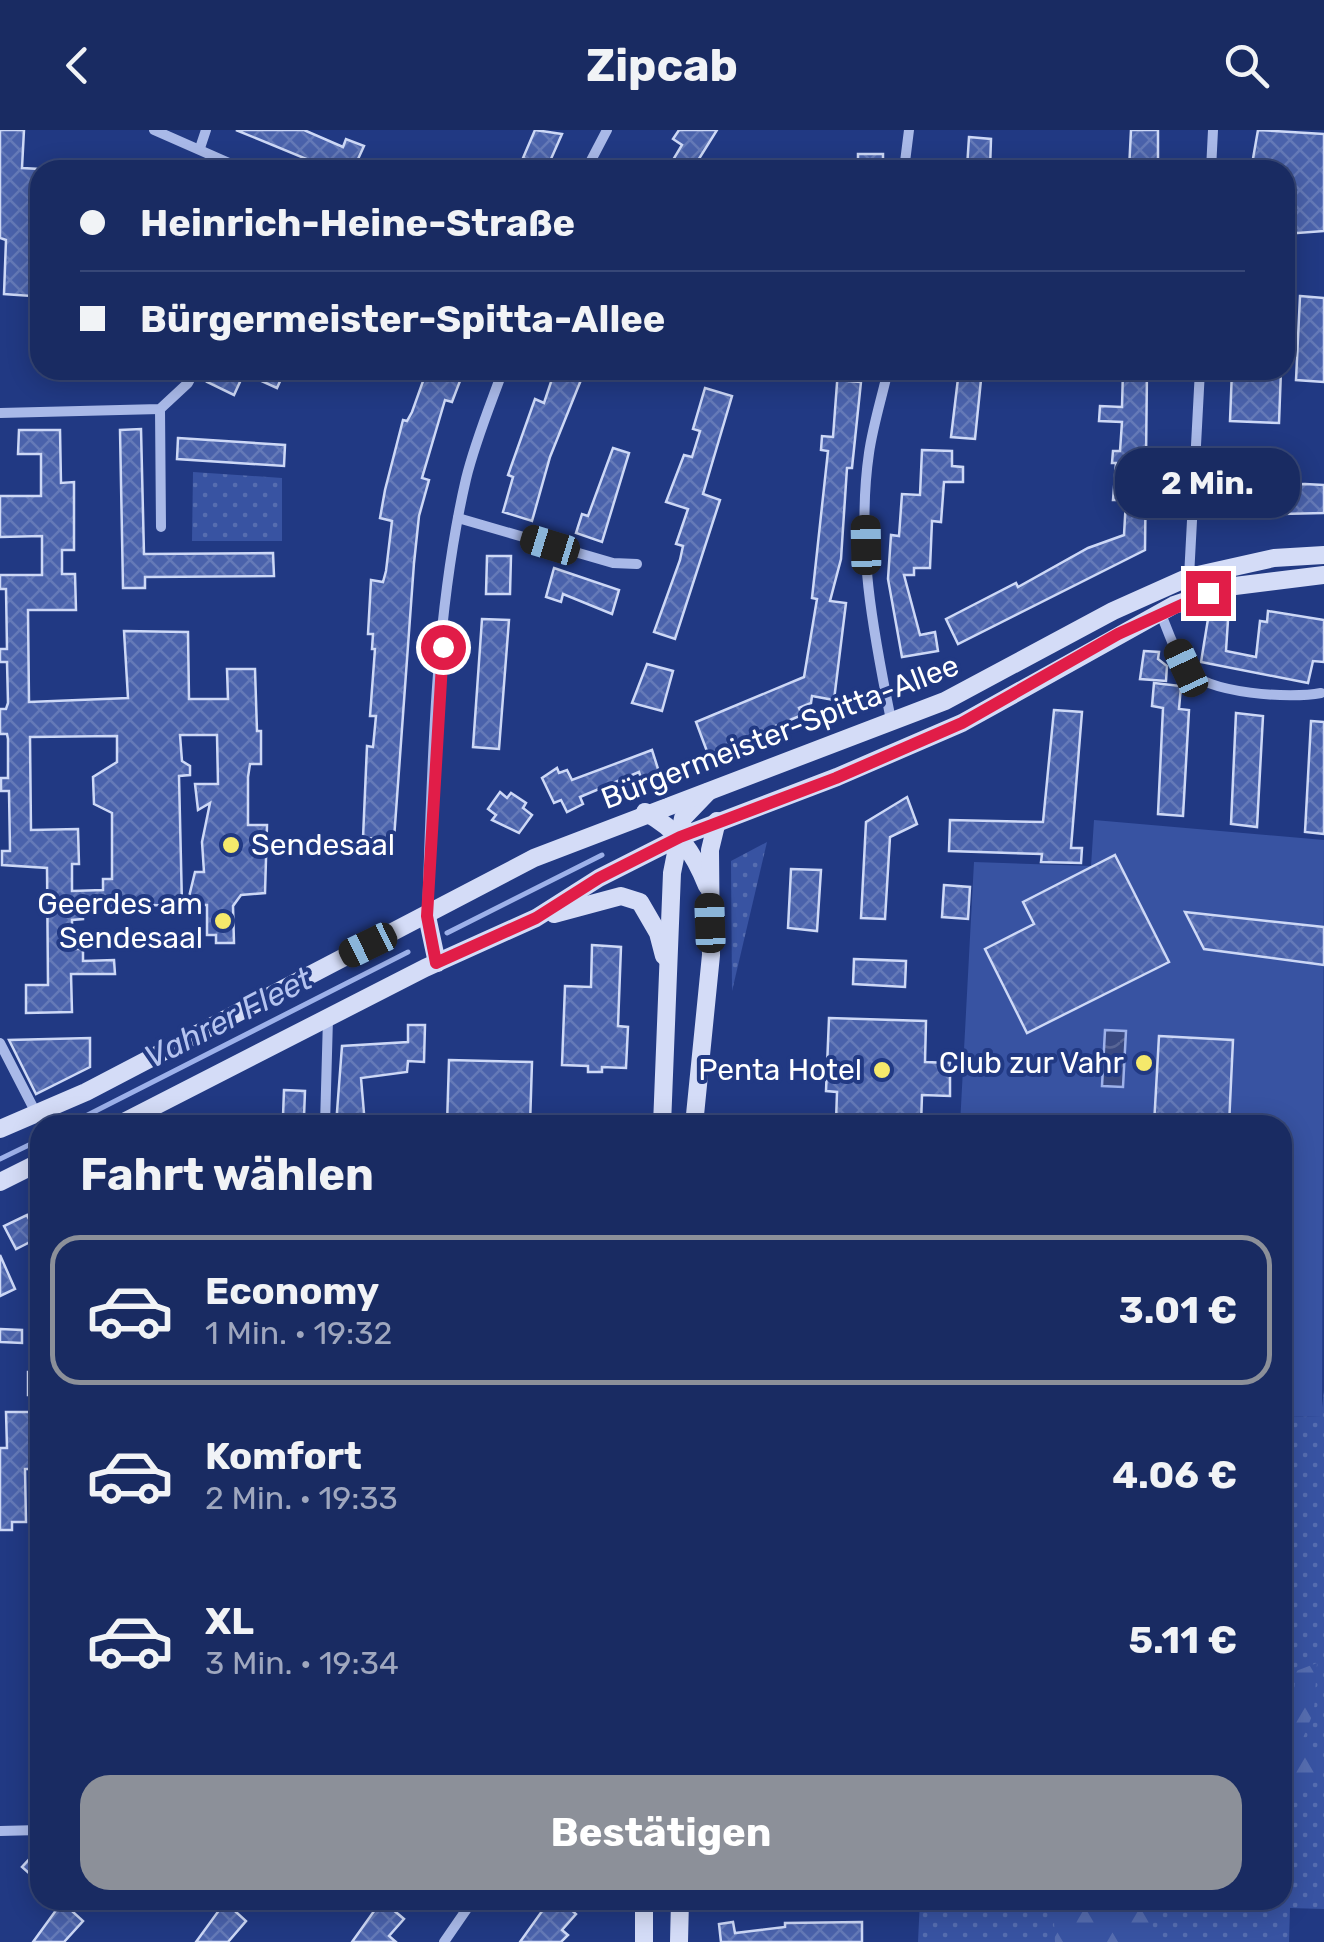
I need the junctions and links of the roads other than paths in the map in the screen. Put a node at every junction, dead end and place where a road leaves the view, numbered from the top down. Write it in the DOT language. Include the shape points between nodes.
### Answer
graph roads {
  1 [pos="154,130"];
  2 [pos="206,130"];
  3 [pos="606,130"];
  4 [pos="909,130"];
  5 [pos="1213,130"];
  6 [pos="200,148"];
  7 [pos="225,160"];
  8 [pos="591,160"];
  9 [pos="905,160"];
  10 [pos="1212,160"];
  11 [pos="190,380"];
  12 [pos="500,380"];
  13 [pos="886,380"];
  14 [pos="1199,380"];
  15 [pos="160,409"];
  16 [pos="0,413"];
  17 [pos="458,518"];
  18 [pos="161,527"];
  19 [pos="1324,555"];
  20 [pos="637,564"];
  21 [pos="1324,575"];
  22 [pos="1188,577"];
  23 [pos="1160,612"];
  24 [pos="1320,692"];
  25 [pos="891,720"];
  26 [pos="716,785"];
  27 [pos="645,812"];
  28 [pos="717,821"];
  29 [pos="680,837"];
  30 [pos="709,891"];
  31 [pos="427,916"];
  32 [pos="536,918"];
  33 [pos="436,963"];
  34 [pos="667,971"];
  35 [pos="328,1017"];
  36 [pos="0,1043"];
  37 [pos="36,1115"];
  38 [pos="46,1115"];
  39 [pos="137,1115"];
  40 [pos="325,1115"];
  41 [pos="662,1115"];
  42 [pos="695,1115"];
  43 [pos="30,1121"];
  44 [pos="0,1129"];
  45 [pos="30,1167"];
  46 [pos="0,1182"];
  47 [pos="30,1830"];
  48 [pos="0,1831"];
  49 [pos="467,1910"];
  50 [pos="644,1910"];
  51 [pos="680,1910"];
  52 [pos="444,1942"];
  53 [pos="644,1942"];
  54 [pos="679,1942"];
  1 -- 6 [label="street"];
  2 -- 6 [label="street"];
  3 -- 8 [label="street"];
  4 -- 9 [label="street"];
  5 -- 10 [label="street"];
  6 -- 7 [label="street"];
  11 -- 15 [label="street"];
  12 -- 17 [label="street"];
  13 -- 25 [label="street" via="865,509 866,569"];
  14 -- 22 [label="street"];
  15 -- 16 [label="street"];
  15 -- 18 [label="street"];
  17 -- 20 [label="street" via="613,563"];
  17 -- 31 [label="street"];
  19 -- 22 [label="main road, Bürgermeister-Spitta-Allee" via="1274,558"];
  21 -- 23 [label="main road, Bürgermeister-Spitta-Allee" via="1227,587"];
  22 -- 25 [label="main road, Bürgermeister-Spitta-Allee" via="945,701"];
  23 -- 24 [label="street" via="1186,668 1202,680 1296,698"];
  23 -- 28 [label="main road, Bürgermeister-Spitta-Allee" via="951,728"];
  25 -- 26 [label="main road, Bürgermeister-Spitta-Allee"];
  26 -- 27 [label="main road, Bürgermeister-Spitta-Allee"];
  26 -- 29 [label="main road" via="683,818"];
  27 -- 29 [label="main road"];
  27 -- 31 [label="main road, Bürgermeister-Spitta-Allee" via="534,858"];
  28 -- 29 [label="main road, Bürgermeister-Spitta-Allee"];
  28 -- 30 [label="main road"];
  29 -- 30 [label="main road" via="696,856"];
  29 -- 32 [label="main road, Bürgermeister-Spitta-Allee"];
  29 -- 34 [label="main road"];
  30 -- 42 [label="main road" via="711,955"];
  31 -- 33 [label="main road"];
  31 -- 38 [label="main road, Bürgermeister-Spitta-Allee"];
  32 -- 33 [label="main road, Bürgermeister-Spitta-Allee"];
  32 -- 34 [label="main road" via="621,896 640,902 658,934"];
  33 -- 35 [label="main road, Bürgermeister-Spitta-Allee"];
  34 -- 41 [label="main road"];
  35 -- 39 [label="main road, Bürgermeister-Spitta-Allee"];
  35 -- 40 [label="street"];
  36 -- 37 [label="street"];
  43 -- 44 [label="main road, Bürgermeister-Spitta-Allee"];
  45 -- 46 [label="main road"];
  47 -- 48 [label="street"];
  49 -- 52 [label="street"];
  50 -- 53 [label="main road"];
  51 -- 54 [label="main road"];
}
